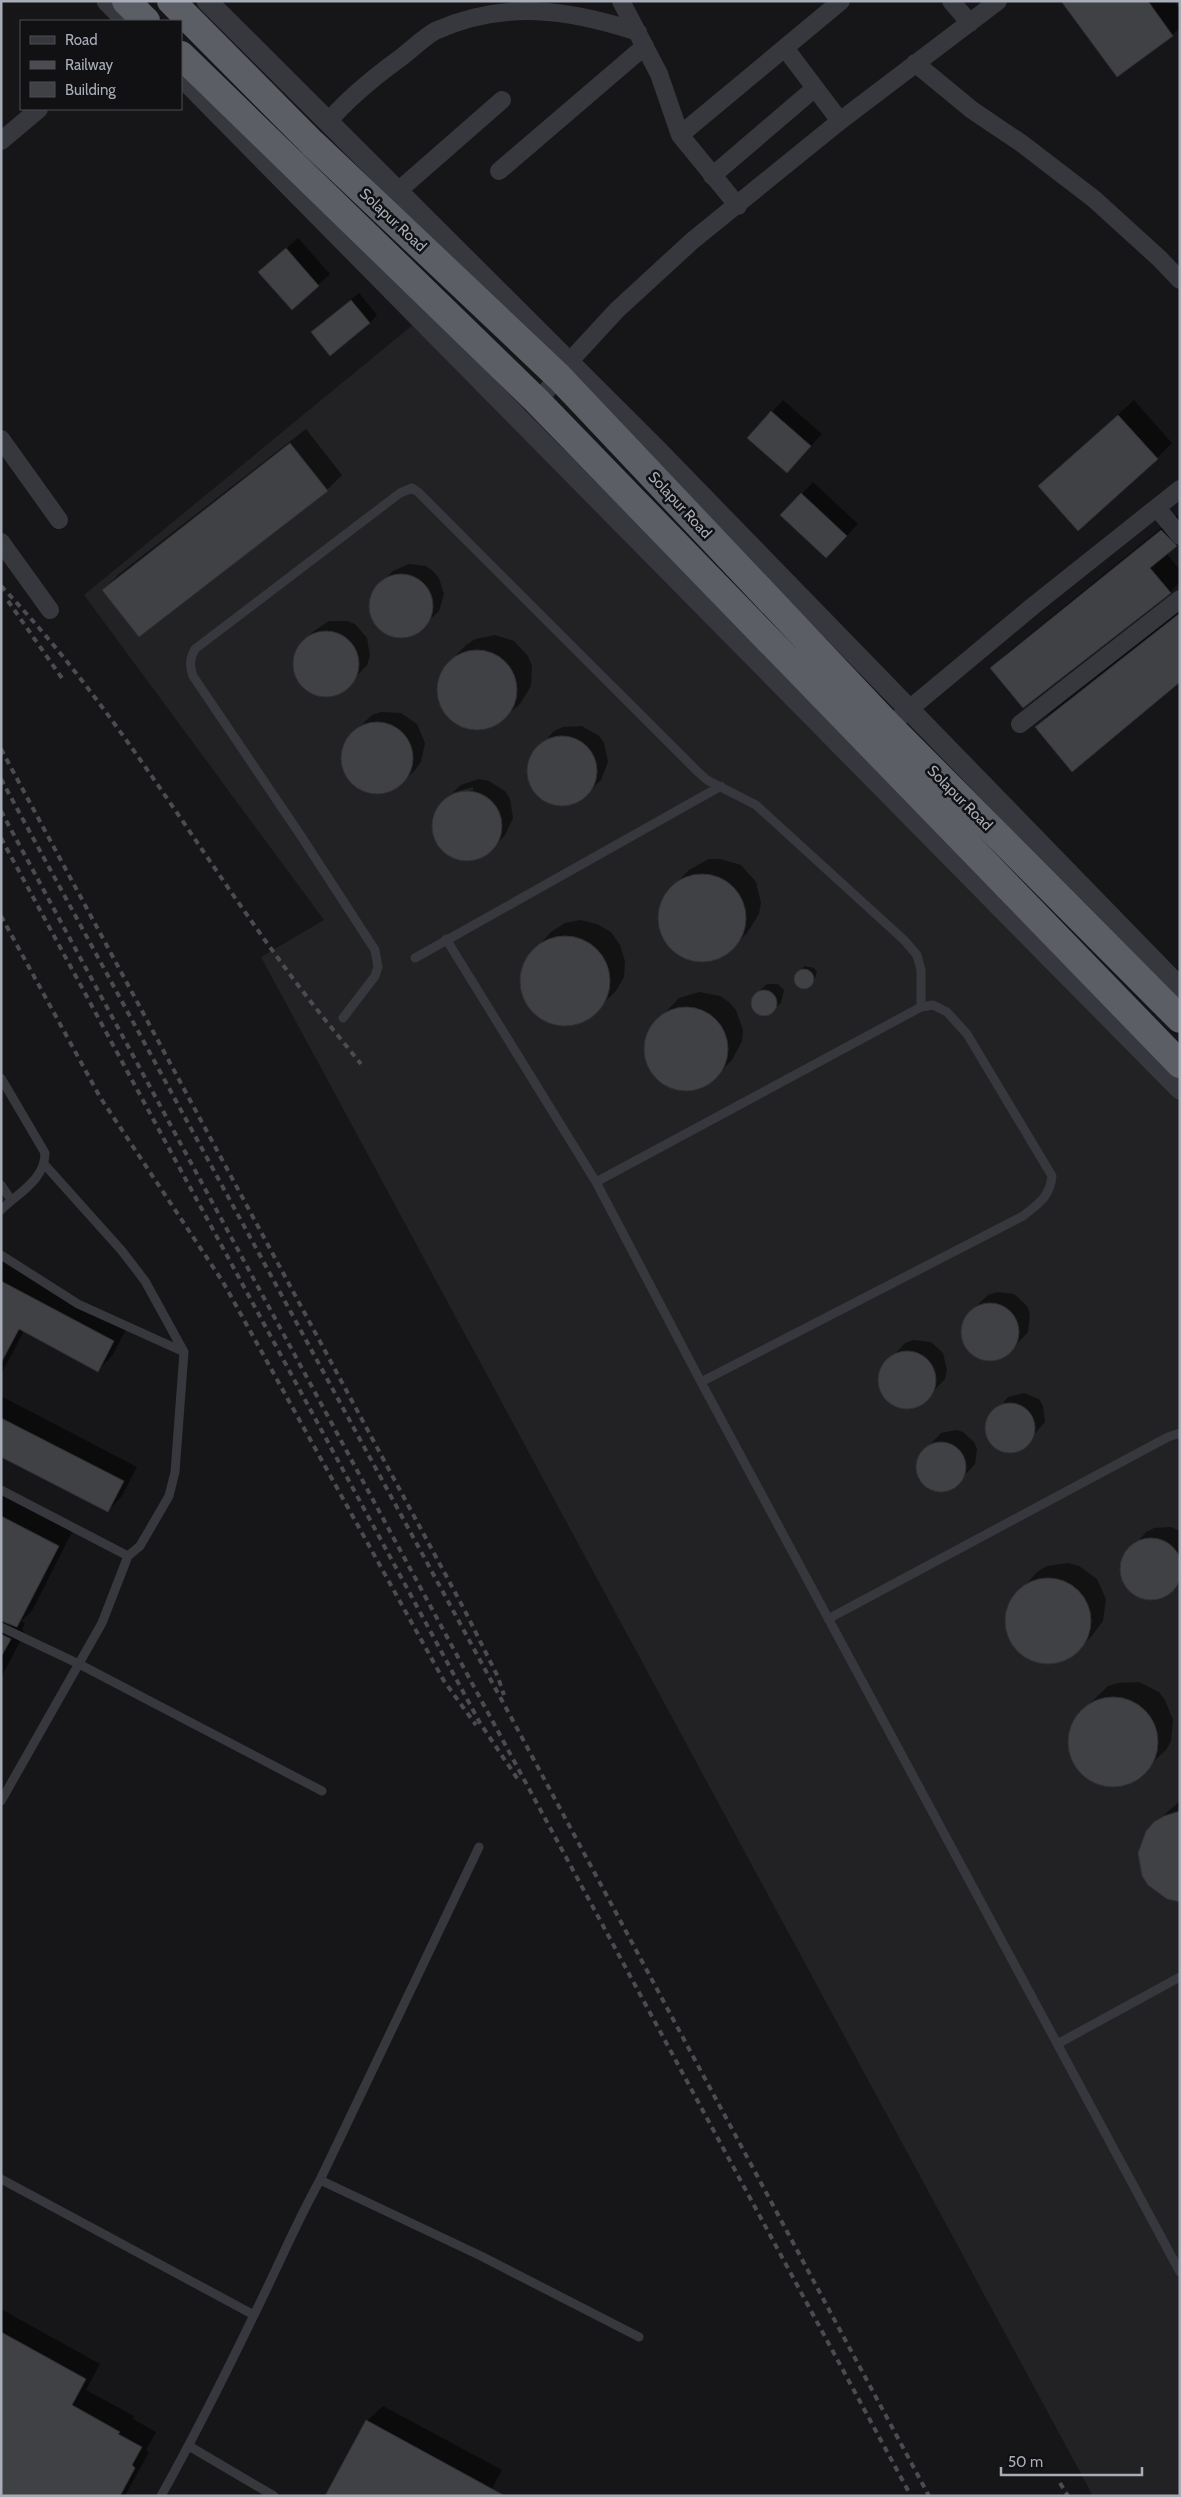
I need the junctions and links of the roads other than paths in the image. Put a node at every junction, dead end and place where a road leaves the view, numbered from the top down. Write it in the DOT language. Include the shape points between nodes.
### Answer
graph roads {
  1 [pos="107,1"];
  2 [pos="126,1"];
  3 [pos="171,1"];
  4 [pos="207,1"];
  5 [pos="622,1"];
  6 [pos="841,1"];
  7 [pos="951,1"];
  8 [pos="998,1"];
  9 [pos="139,20"];
  10 [pos="140,20"];
  11 [pos="970,23"];
  12 [pos="642,39"];
  13 [pos="784,48"];
  14 [pos="182,56"];
  15 [pos="915,63"];
  16 [pos="182,77"];
  17 [pos="814,88"];
  18 [pos="502,100"];
  19 [pos="38,110"];
  20 [pos="840,121"];
  21 [pos="328,122"];
  22 [pos="680,136"];
  23 [pos="1,141"];
  24 [pos="499,171"];
  25 [pos="712,176"];
  26 [pos="398,191"];
  27 [pos="738,206"];
  28 [pos="1180,280"];
  29 [pos="564,369"];
  30 [pos="537,401"];
  31 [pos="1,439"];
  32 [pos="1180,489"];
  33 [pos="1158,509"];
  34 [pos="59,520"];
  35 [pos="1180,536"];
  36 [pos="1,542"];
  37 [pos="1180,599"];
  38 [pos="50,610"];
  39 [pos="898,717"];
  40 [pos="1020,724"];
  41 [pos="721,786"];
  42 [pos="446,939"];
  43 [pos="415,958"];
  44 [pos="1180,988"];
  45 [pos="1153,992"];
  46 [pos="921,1007"];
  47 [pos="1130,1014"];
  48 [pos="343,1018"];
  49 [pos="1180,1019"];
  50 [pos="1180,1064"];
  51 [pos="1,1078"];
  52 [pos="1180,1089"];
  53 [pos="45,1165"];
  54 [pos="596,1182"];
  55 [pos="1,1185"];
  56 [pos="11,1200"];
  57 [pos="1,1210"];
  58 [pos="1,1255"];
  59 [pos="184,1352"];
  60 [pos="701,1382"];
  61 [pos="1180,1433"];
  62 [pos="1,1490"];
  63 [pos="128,1556"];
  64 [pos="828,1619"];
  65 [pos="1,1627"];
  66 [pos="78,1664"];
  67 [pos="322,1790"];
  68 [pos="1,1801"];
  69 [pos="479,1847"];
  70 [pos="1180,1977"];
  71 [pos="1059,2043"];
  72 [pos="1,2179"];
  73 [pos="320,2180"];
  74 [pos="1180,2272"];
  75 [pos="254,2315"];
  76 [pos="639,2337"];
  77 [pos="189,2446"];
  78 [pos="161,2496"];
  79 [pos="274,2496"];
  1 -- 9 [label="street"];
  2 -- 10 [label="highway"];
  3 -- 29 [label="highway, Solapur Road" via="312,143"];
  4 -- 21 [label="street"];
  5 -- 12 [label="street"];
  6 -- 13 [label="street"];
  7 -- 11 [label="street"];
  8 -- 11 [label="street"];
  11 -- 15 [label="street"];
  12 -- 21 [label="street" via="592,17 525,6 474,15 435,31 354,94"];
  12 -- 22 [label="street" via="659,74"];
  12 -- 24 [label="street"];
  13 -- 17 [label="street"];
  13 -- 22 [label="street"];
  14 -- 30 [label="highway, Solapur Road"];
  15 -- 20 [label="street"];
  15 -- 28 [label="street" via="972,110 1022,142 1094,199"];
  16 -- 52 [label="street"];
  17 -- 20 [label="street"];
  17 -- 25 [label="street"];
  18 -- 26 [label="street"];
  19 -- 23 [label="street"];
  20 -- 27 [label="street"];
  21 -- 26 [label="street"];
  22 -- 25 [label="street"];
  25 -- 27 [label="street"];
  26 -- 29 [label="street"];
  27 -- 29 [label="street" via="692,241 624,304"];
  29 -- 30 [label="street"];
  29 -- 39 [label="highway, Solapur Road"];
  30 -- 47 [label="highway, Solapur Road"];
  31 -- 34 [label="street"];
  32 -- 33 [label="street"];
  33 -- 35 [label="street"];
  33 -- 39 [label="street"];
  36 -- 38 [label="street"];
  37 -- 40 [label="street"];
  39 -- 44 [label="street"];
  39 -- 45 [label="highway, Solapur Road"];
  41 -- 42 [label="lane"];
  41 -- 46 [label="lane" via="756,805 904,940 917,955 921,970"];
  41 -- 48 [label="lane" via="697,771 418,492 412,488 400,493 196,649 191,657 193,676 375,950 378,967 375,976"];
  42 -- 43 [label="lane"];
  42 -- 54 [label="lane"];
  45 -- 47 [label="highway"];
  45 -- 49 [label="highway, Solapur Road"];
  46 -- 54 [label="lane"];
  46 -- 60 [label="lane" via="933,1005 947,1012 967,1034 1052,1176 1050,1189 1023,1216"];
  47 -- 50 [label="highway, Solapur Road"];
  51 -- 53 [label="lane" via="45,1153"];
  53 -- 56 [label="lane" via="37,1179"];
  53 -- 59 [label="lane" via="145,1280"];
  54 -- 60 [label="lane"];
  55 -- 56 [label="lane"];
  56 -- 57 [label="lane"];
  58 -- 59 [label="lane" via="78,1304"];
  59 -- 63 [label="lane" via="175,1472 169,1496 140,1546"];
  60 -- 64 [label="lane"];
  61 -- 64 [label="lane" via="1168,1436"];
  62 -- 63 [label="lane"];
  63 -- 66 [label="lane" via="102,1623"];
  64 -- 71 [label="lane"];
  65 -- 66 [label="lane"];
  66 -- 67 [label="lane"];
  66 -- 68 [label="lane"];
  69 -- 73 [label="lane"];
  70 -- 71 [label="lane"];
  71 -- 74 [label="lane"];
  72 -- 75 [label="lane"];
  73 -- 75 [label="lane" via="293,2228"];
  73 -- 76 [label="lane" via="481,2256"];
  75 -- 77 [label="lane"];
  77 -- 78 [label="lane"];
  77 -- 79 [label="lane"];
}
